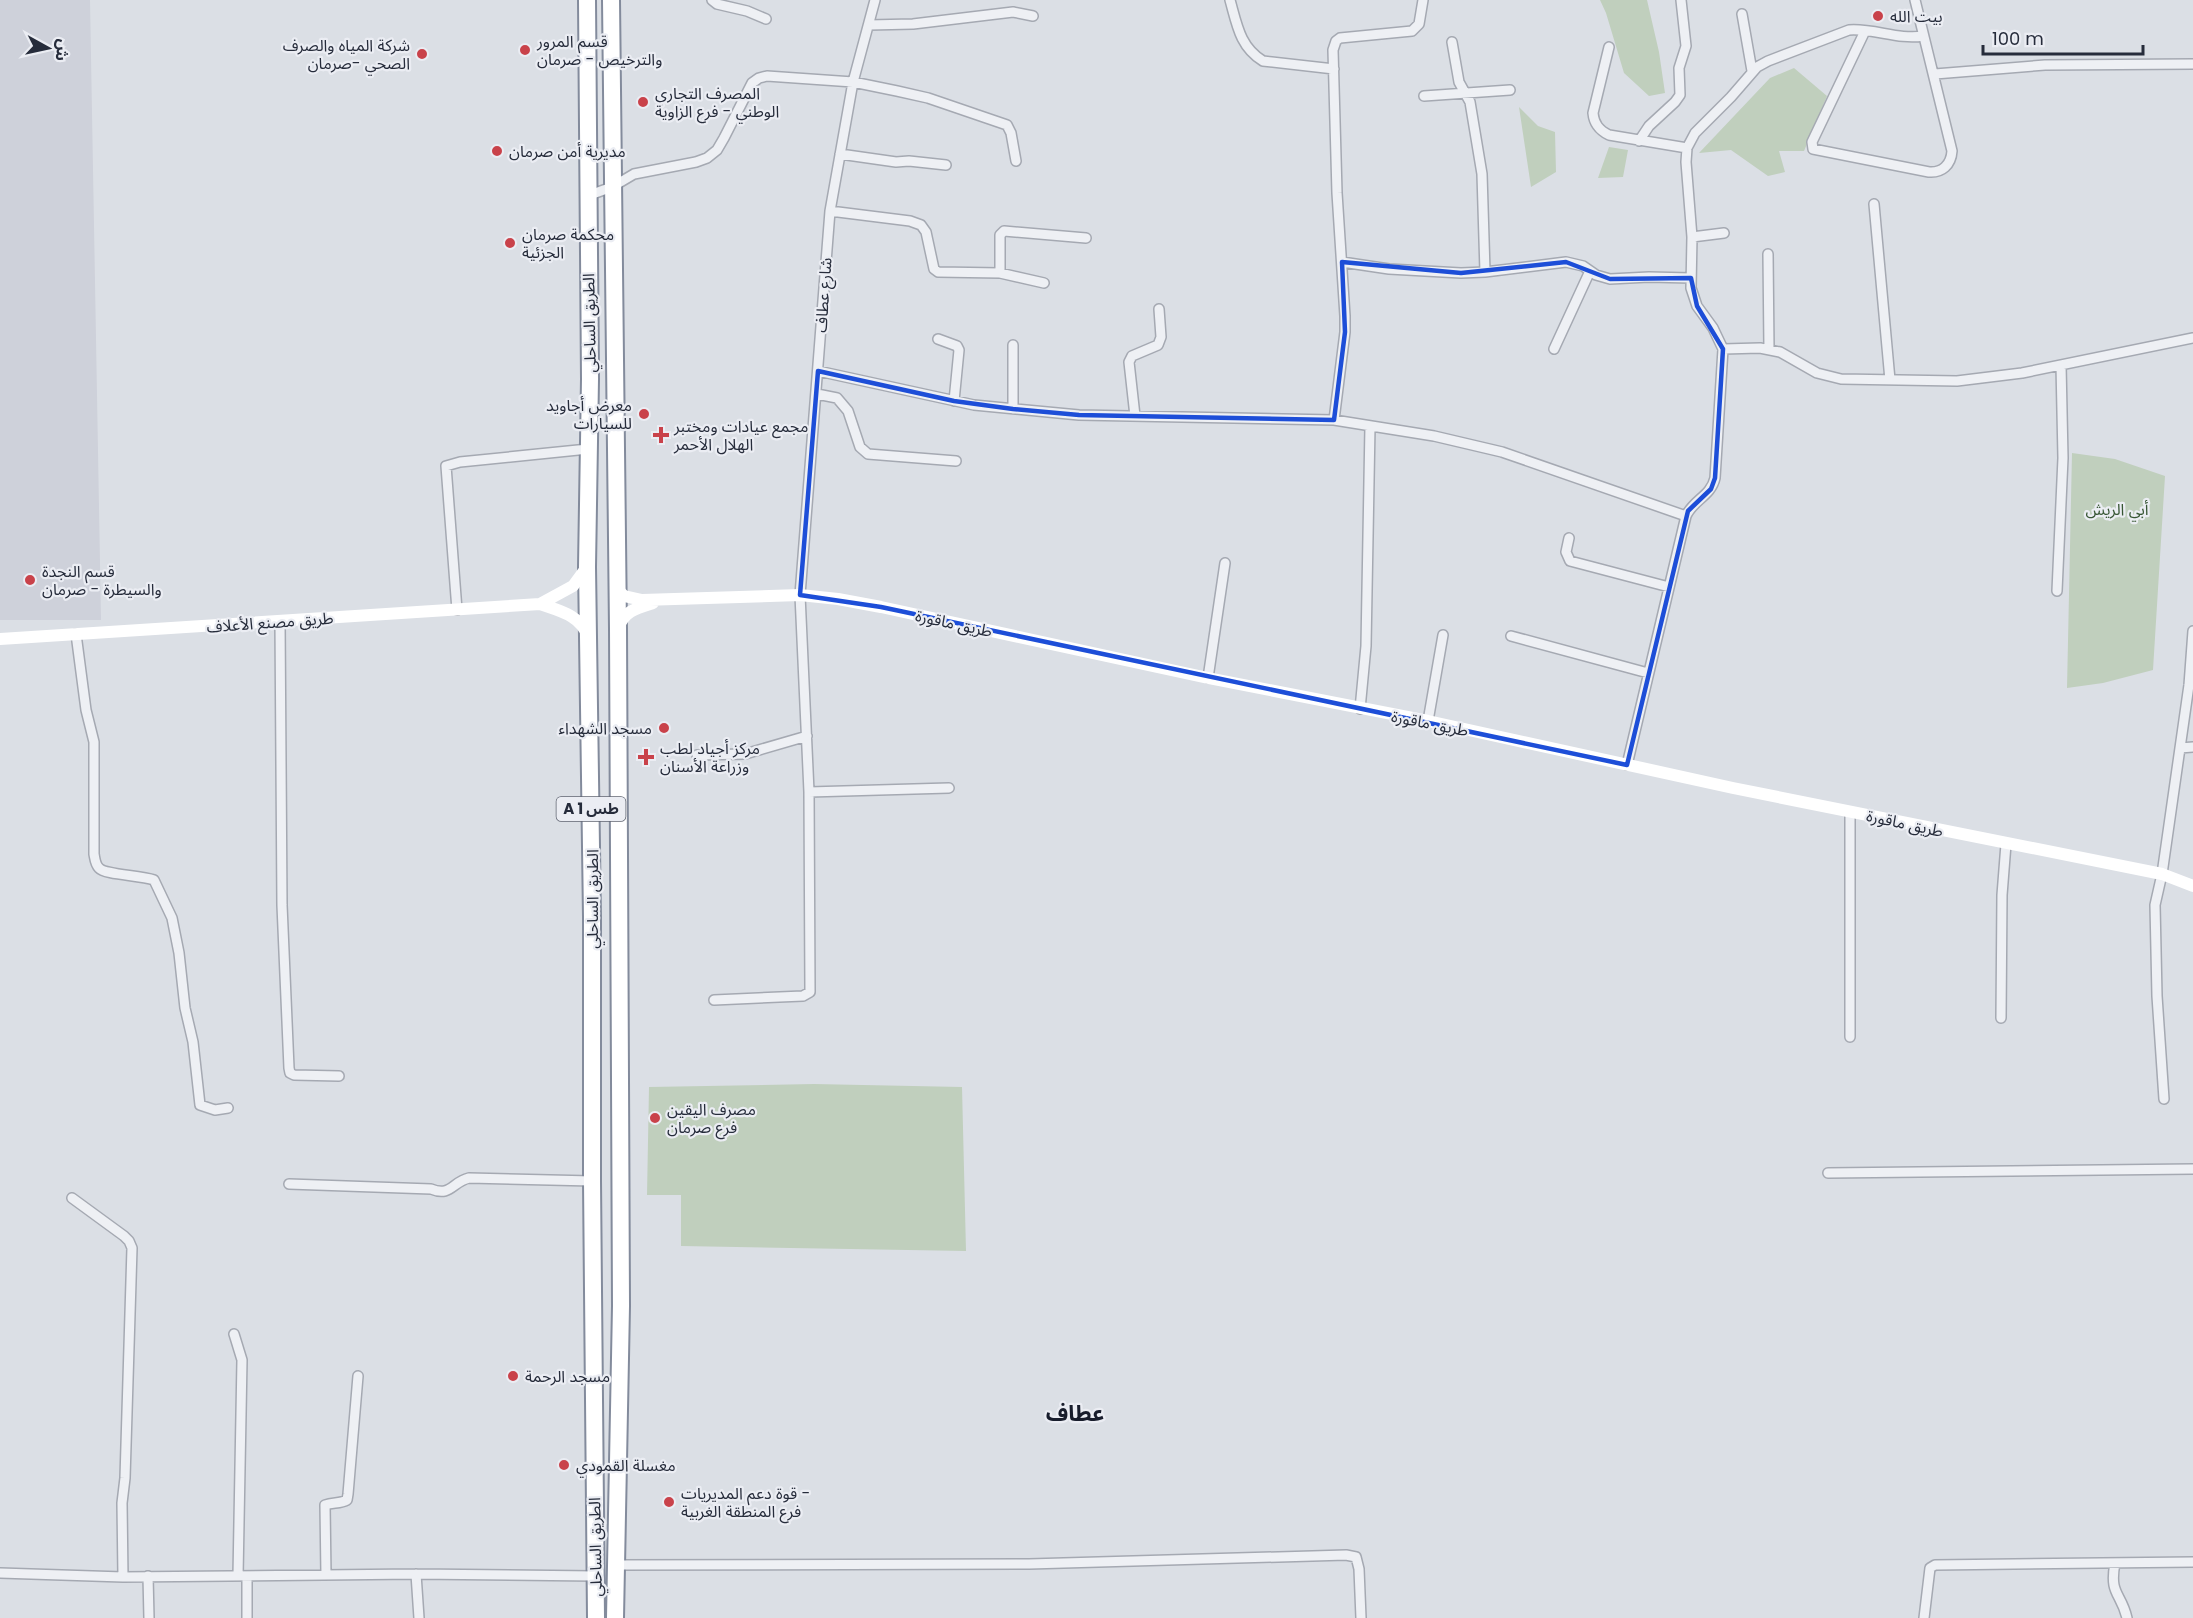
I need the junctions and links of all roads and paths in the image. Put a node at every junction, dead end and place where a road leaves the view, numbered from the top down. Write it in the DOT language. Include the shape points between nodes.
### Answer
graph roads {
  1 [pos="586,0"];
  2 [pos="610,0"];
  3 [pos="712,0"];
  4 [pos="875,0"];
  5 [pos="1230,0"];
  6 [pos="1423,0"];
  7 [pos="1681,0"];
  8 [pos="1915,0"];
  9 [pos="1742,14"];
  10 [pos="1033,16"];
  11 [pos="766,19"];
  12 [pos="869,25"];
  13 [pos="1865,31"];
  14 [pos="1923,36"];
  15 [pos="1452,42"];
  16 [pos="1609,47"];
  17 [pos="2193,64"];
  18 [pos="1334,69"];
  19 [pos="1752,71"];
  20 [pos="1935,74"];
  21 [pos="853,82"];
  22 [pos="1510,90"];
  23 [pos="1466,93"];
  24 [pos="1424,96"];
  25 [pos="1639,141"];
  26 [pos="1687,148"];
  27 [pos="840,154"];
  28 [pos="1016,161"];
  29 [pos="946,165"];
  30 [pos="612,187"];
  31 [pos="587,196"];
  32 [pos="1874,204"];
  33 [pos="830,211"];
  34 [pos="1724,233"];
  35 [pos="1692,237"];
  36 [pos="1086,238"];
  37 [pos="1768,254"];
  38 [pos="1342,262"];
  39 [pos="1590,271"];
  40 [pos="1485,272"];
  41 [pos="1000,273"];
  42 [pos="1691,278"];
  43 [pos="1044,283"];
  44 [pos="1159,309"];
  45 [pos="2193,338"];
  46 [pos="938,339"];
  47 [pos="1013,345"];
  48 [pos="1554,349"];
  49 [pos="1723,349"];
  50 [pos="1769,349"];
  51 [pos="2061,365"];
  52 [pos="818,371"];
  53 [pos="1890,380"];
  54 [pos="817,394"];
  55 [pos="954,401"];
  56 [pos="1013,409"];
  57 [pos="1135,416"];
  58 [pos="1334,420"];
  59 [pos="1370,426"];
  60 [pos="588,449"];
  61 [pos="956,461"];
  62 [pos="1686,516"];
  63 [pos="1569,538"];
  64 [pos="1225,563"];
  65 [pos="587,567"];
  66 [pos="1669,587"];
  67 [pos="617,589"];
  68 [pos="2057,591"];
  69 [pos="801,595"];
  70 [pos="662,601"];
  71 [pos="540,604"];
  72 [pos="457,610"];
  73 [pos="280,621"];
  74 [pos="618,628"];
  75 [pos="2193,631"];
  76 [pos="75,634"];
  77 [pos="1443,634"];
  78 [pos="1511,636"];
  79 [pos="0,639"];
  80 [pos="590,643"];
  81 [pos="1648,673"];
  82 [pos="1208,678"];
  83 [pos="2191,686"];
  84 [pos="1360,709"];
  85 [pos="1428,721"];
  86 [pos="807,736"];
  87 [pos="2193,747"];
  88 [pos="2180,748"];
  89 [pos="697,755"];
  90 [pos="1627,765"];
  91 [pos="949,788"];
  92 [pos="809,792"];
  93 [pos="1850,812"];
  94 [pos="2006,844"];
  95 [pos="2162,874"];
  96 [pos="2193,886"];
  97 [pos="714,1000"];
  98 [pos="2001,1018"];
  99 [pos="1851,1037"];
  100 [pos="339,1076"];
  101 [pos="2164,1100"];
  102 [pos="228,1108"];
  103 [pos="2193,1169"];
  104 [pos="1828,1173"];
  105 [pos="592,1181"];
  106 [pos="289,1184"];
  107 [pos="72,1198"];
  108 [pos="621,1306"];
  109 [pos="592,1310"];
  110 [pos="234,1334"];
  111 [pos="358,1376"];
  112 [pos="2193,1562"];
  113 [pos="2115,1563"];
  114 [pos="614,1565"];
  115 [pos="0,1573"];
  116 [pos="416,1574"];
  117 [pos="326,1575"];
  118 [pos="148,1576"];
  119 [pos="242,1576"];
  120 [pos="595,1576"];
  121 [pos="123,1577"];
  122 [pos="149,1618"];
  123 [pos="247,1618"];
  124 [pos="419,1618"];
  125 [pos="596,1618"];
  126 [pos="615,1618"];
  127 [pos="1361,1618"];
  128 [pos="1924,1618"];
  129 [pos="2127,1618"];
  1 -- 31 [label="highway, الطريق الساحلي / A 1 طس"];
  2 -- 30 [label="highway, الطريق الساحلي / A 1 طس"];
  3 -- 11 [label="street"];
  4 -- 12 [label="street, شارع عطاف"];
  5 -- 18 [label="street" via="1240,37 1256,57"];
  6 -- 18 [label="street" via="1419,24 1412,31 1336,41"];
  7 -- 25 [label="street" via="1686,46 1679,68 1680,95"];
  8 -- 14 [label="street"];
  9 -- 19 [label="street"];
  10 -- 12 [label="street" via="1013,12"];
  12 -- 21 [label="street, شارع عطاف"];
  13 -- 14 [label="street"];
  13 -- 19 [label="street" via="1844,32 1767,61"];
  13 -- 20 [label="street" via="1812,142 1815,151 1929,172 1946,167 1952,151"];
  14 -- 20 [label="street"];
  15 -- 23 [label="street" via="1459,82"];
  16 -- 25 [label="street" via="1594,118 1604,133"];
  17 -- 20 [label="street" via="2045,65"];
  18 -- 38 [label="street"];
  19 -- 26 [label="street" via="1695,133"];
  21 -- 27 [label="street, شارع عطاف"];
  21 -- 28 [label="street" via="928,98 1007,125"];
  21 -- 30 [label="street" via="759,78 746,93 717,150 707,158 634,174"];
  22 -- 23 [label="street"];
  23 -- 24 [label="street"];
  23 -- 40 [label="street" via="1482,174"];
  25 -- 26 [label="street"];
  26 -- 35 [label="street"];
  27 -- 29 [label="street"];
  27 -- 33 [label="street, شارع عطاف"];
  30 -- 31 [label="street"];
  30 -- 67 [label="highway, الطريق الساحلي / A 1 طس"];
  31 -- 60 [label="highway, الطريق الساحلي / A 1 طس"];
  32 -- 53 [label="street"];
  33 -- 41 [label="street" via="921,225 938,272"];
  33 -- 52 [label="street, شارع عطاف"];
  34 -- 35 [label="street"];
  35 -- 42 [label="street"];
  36 -- 41 [label="street" via="1004,231 1000,235"];
  37 -- 50 [label="street"];
  38 -- 40 [label="street" via="1413,271"];
  38 -- 58 [label="street" via="1345,332"];
  39 -- 40 [label="street" via="1566,262"];
  39 -- 42 [label="street" via="1610,279"];
  39 -- 48 [label="street"];
  41 -- 43 [label="street"];
  42 -- 49 [label="street" via="1697,306"];
  44 -- 57 [label="street" via="1158,345 1132,356 1129,362"];
  45 -- 51 [label="street"];
  46 -- 55 [label="street" via="959,350"];
  47 -- 56 [label="street"];
  49 -- 50 [label="street"];
  49 -- 62 [label="street" via="1715,478 1711,489"];
  50 -- 53 [label="street" via="1828,376"];
  51 -- 53 [label="street" via="1957,381"];
  51 -- 68 [label="street" via="2064,458"];
  52 -- 54 [label="street, شارع عطاف"];
  52 -- 55 [label="street"];
  54 -- 61 [label="street" via="837,398 848,411 860,447 868,454"];
  54 -- 69 [label="street, شارع عطاف"];
  55 -- 56 [label="street"];
  56 -- 57 [label="street"];
  57 -- 58 [label="street"];
  58 -- 59 [label="street"];
  59 -- 62 [label="street" via="1502,452"];
  59 -- 84 [label="street" via="1366,646"];
  60 -- 65 [label="highway, الطريق الساحلي / A 1 طس"];
  60 -- 72 [label="street" via="446,466"];
  62 -- 66 [label="street"];
  63 -- 66 [label="street" via="1569,561"];
  64 -- 82 [label="street"];
  65 -- 71 [label="street, طريق مصنع الأعلاف" via="573,586"];
  65 -- 80 [label="highway, الطريق الساحلي / A 1 طس"];
  66 -- 81 [label="street"];
  67 -- 70 [label="street, طريق ماقورة" via="632,599"];
  67 -- 74 [label="highway, الطريق الساحلي / A 1 طس"];
  69 -- 70 [label="street, طريق ماقورة"];
  69 -- 82 [label="street, طريق ماقورة" via="881,607"];
  69 -- 86 [label="street, شارع عطاف"];
  70 -- 74 [label="street, طريق ماقورة" via="630,611"];
  71 -- 72 [label="street, طريق مصنع الأعلاف"];
  71 -- 80 [label="street, طريق مصنع الأعلاف" via="576,619 583,625"];
  72 -- 73 [label="street, طريق مصنع الأعلاف"];
  73 -- 76 [label="street, طريق مصنع الأعلاف"];
  73 -- 100 [label="street" via="282,905 289,1068 294,1075"];
  74 -- 108 [label="highway, الطريق الساحلي / A 1 طس"];
  75 -- 83 [label="street"];
  76 -- 79 [label="street, طريق مصنع الأعلاف"];
  76 -- 102 [label="street" via="94,742 96,864 107,873 154,880 172,918 200,1105 214,1110"];
  77 -- 85 [label="street"];
  78 -- 81 [label="street"];
  80 -- 105 [label="highway, الطريق الساحلي / A 1 طس"];
  81 -- 90 [label="street"];
  82 -- 84 [label="street, طريق ماقورة"];
  83 -- 88 [label="street"];
  84 -- 85 [label="street, طريق ماقورة"];
  85 -- 90 [label="street, طريق ماقورة"];
  86 -- 89 [label="street" via="745,754"];
  86 -- 92 [label="street, شارع عطاف"];
  87 -- 88 [label="street"];
  88 -- 95 [label="street"];
  90 -- 93 [label="street, طريق ماقورة"];
  91 -- 92 [label="street"];
  92 -- 97 [label="street, شارع عطاف" via="810,992 803,996"];
  93 -- 94 [label="street, طريق ماقورة"];
  93 -- 99 [label="street"];
  94 -- 95 [label="street, طريق ماقورة"];
  94 -- 98 [label="street"];
  95 -- 96 [label="street, طريق ماقورة"];
  95 -- 101 [label="street" via="2155,905"];
  103 -- 104 [label="street"];
  105 -- 106 [label="street" via="469,1178 441,1193 431,1189"];
  105 -- 109 [label="highway, الطريق الساحلي / A 1 طس"];
  107 -- 121 [label="street" via="124,1236 132,1248 122,1503"];
  108 -- 109 [label="highway"];
  108 -- 114 [label="highway, الطريق الساحلي / A 1 طس"];
  109 -- 120 [label="highway, الطريق الساحلي / A 1 طس"];
  110 -- 119 [label="street" via="242,1360"];
  111 -- 117 [label="street" via="348,1494 342,1503 326,1505"];
  112 -- 113 [label="street"];
  113 -- 128 [label="street" via="1935,1564 1930,1568"];
  113 -- 129 [label="street" via="2112,1581"];
  114 -- 126 [label="highway, الطريق الساحلي / A 1 طس"];
  114 -- 127 [label="street" via="1029,1564 1346,1555 1356,1557 1359,1569"];
  115 -- 121 [label="street"];
  116 -- 117 [label="street"];
  116 -- 120 [label="street"];
  116 -- 124 [label="street"];
  117 -- 119 [label="street"];
  118 -- 119 [label="street"];
  118 -- 121 [label="street"];
  118 -- 122 [label="street"];
  119 -- 123 [label="street"];
  120 -- 125 [label="highway, الطريق الساحلي / A 1 طس"];
}
